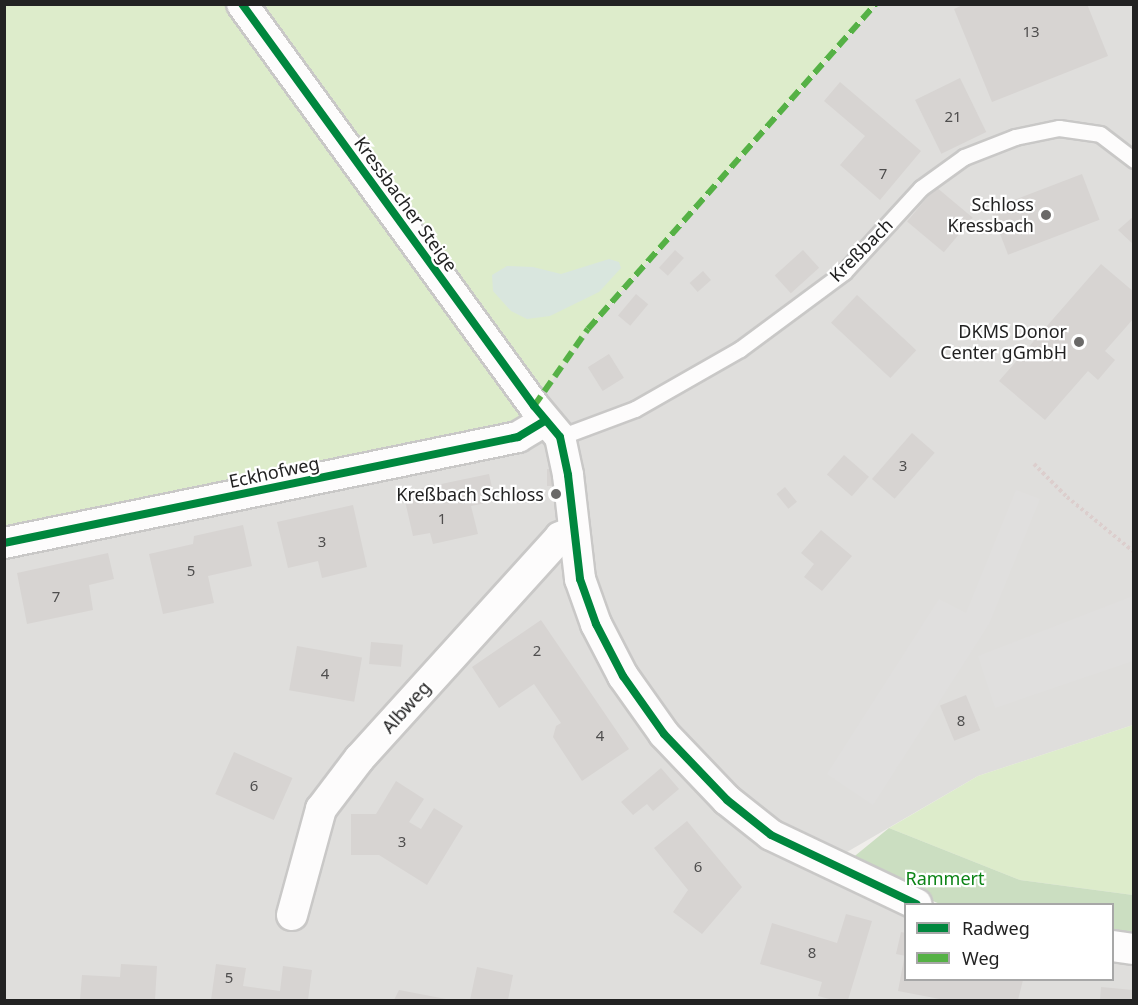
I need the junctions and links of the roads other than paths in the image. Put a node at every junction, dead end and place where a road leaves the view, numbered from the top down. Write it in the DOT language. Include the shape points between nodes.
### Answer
graph roads {
  1 [pos="242,4"];
  2 [pos="1134,160"];
  3 [pos="552,429"];
  4 [pos="573,532"];
  5 [pos="4,543"];
  6 [pos="914,903"];
  7 [pos="292,915"];
  8 [pos="1114,946"];
  9 [pos="1134,949"];
  1 -- 3 [label="street, Kressbacher Steige"];
  2 -- 3 [label="lane, Kreßbach" via="1100,134 1059,128 1015,137 964,157 921,188 844,272 740,349 635,409"];
  3 -- 4 [label="street" via="568,475"];
  3 -- 5 [label="street, Eckhofweg"];
  4 -- 6 [label="street" via="580,579 596,624 623,676 664,734 727,800 771,835"];
  4 -- 7 [label="street, Albweg" via="560,537 359,759 321,809"];
  8 -- 9 [label="street"];
}
